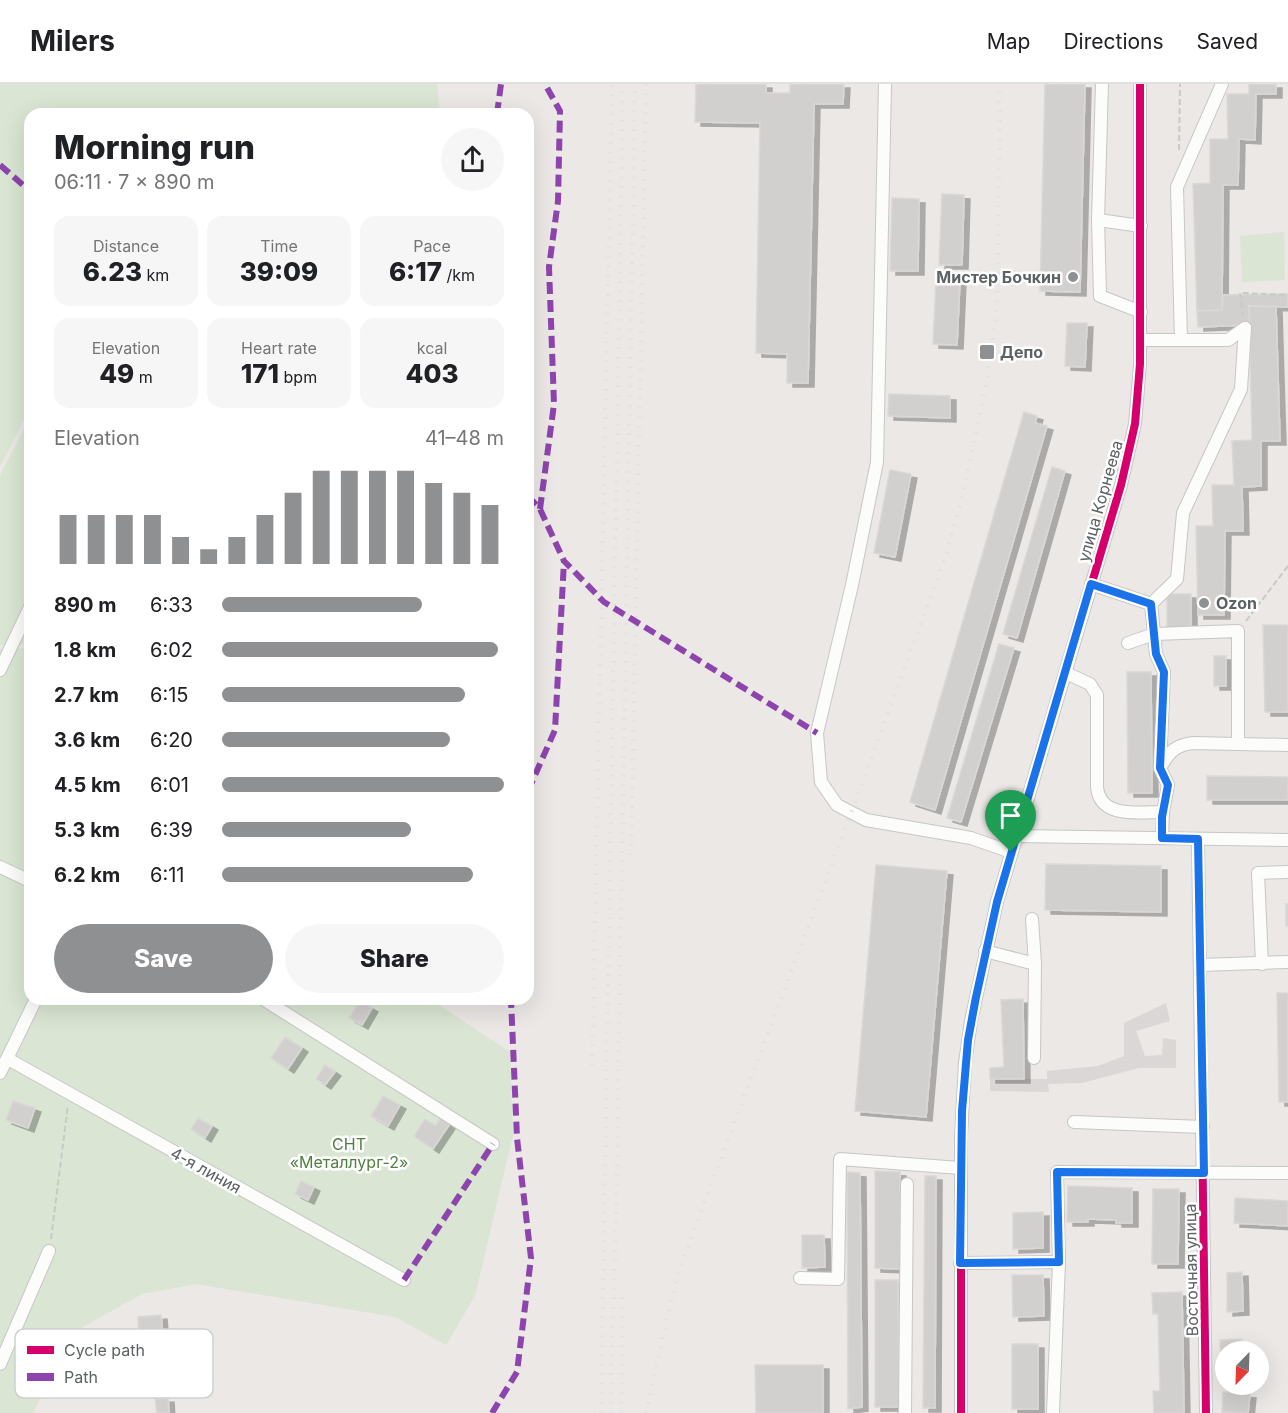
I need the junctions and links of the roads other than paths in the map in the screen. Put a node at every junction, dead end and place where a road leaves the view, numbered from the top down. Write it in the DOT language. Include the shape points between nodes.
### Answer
graph roads {
  1 [pos="885,84"];
  2 [pos="1102,84"];
  3 [pos="1140,84"];
  4 [pos="1222,84"];
  5 [pos="1098,220"];
  6 [pos="1141,226"];
  7 [pos="1141,312"];
  8 [pos="1141,340"];
  9 [pos="1181,340"];
  10 [pos="1091,584"];
  11 [pos="1151,604"];
  12 [pos="24,620"];
  13 [pos="1154,634"];
  14 [pos="1128,643"];
  15 [pos="0,670"];
  16 [pos="1066,673"];
  17 [pos="1238,743"];
  18 [pos="1288,745"];
  19 [pos="1160,768"];
  20 [pos="1163,812"];
  21 [pos="1016,836"];
  22 [pos="1162,838"];
  23 [pos="1198,839"];
  24 [pos="1288,840"];
  25 [pos="1011,852"];
  26 [pos="0,867"];
  27 [pos="1288,872"];
  28 [pos="24,879"];
  29 [pos="1032,919"];
  30 [pos="985,951"];
  31 [pos="1288,962"];
  32 [pos="1035,964"];
  33 [pos="1262,964"];
  34 [pos="1201,965"];
  35 [pos="33,1005"];
  36 [pos="273,1005"];
  37 [pos="1034,1058"];
  38 [pos="8,1059"];
  39 [pos="0,1072"];
  40 [pos="1074,1122"];
  41 [pos="1203,1127"];
  42 [pos="493,1144"];
  43 [pos="960,1168"];
  44 [pos="1204,1173"];
  45 [pos="1288,1173"];
  46 [pos="906,1184"];
  47 [pos="49,1251"];
  48 [pos="1059,1262"];
  49 [pos="960,1263"];
  50 [pos="800,1278"];
  51 [pos="404,1280"];
  52 [pos="15,1329"];
  53 [pos="15,1329"];
  54 [pos="0,1364"];
  55 [pos="905,1413"];
  56 [pos="961,1413"];
  57 [pos="1053,1413"];
  58 [pos="1206,1413"];
  1 -- 25 [label="street" via="877,462 817,733 821,782 837,805 866,820 970,838"];
  2 -- 5 [label="street"];
  3 -- 6 [label="street, улица Корнеева"];
  4 -- 9 [label="street" via="1177,186"];
  5 -- 6 [label="street"];
  5 -- 7 [label="street" via="1100,296"];
  6 -- 7 [label="street, улица Корнеева"];
  7 -- 8 [label="street, улица Корнеева"];
  8 -- 9 [label="street"];
  8 -- 10 [label="street, улица Корнеева" via="1132,438"];
  9 -- 11 [label="street" via="1228,340 1245,328 1241,389 1183,513 1177,579"];
  10 -- 11 [label="street"];
  10 -- 16 [label="street, улица Корнеева"];
  11 -- 13 [label="street"];
  12 -- 15 [label="street"];
  13 -- 14 [label="street"];
  13 -- 17 [label="street" via="1238,631"];
  13 -- 19 [label="street" via="1156,654 1164,672"];
  16 -- 20 [label="street" via="1090,684 1097,695 1097,787 1103,804 1119,811"];
  16 -- 21 [label="street, улица Корнеева"];
  17 -- 18 [label="street"];
  17 -- 19 [label="street" via="1180,745 1169,752"];
  19 -- 20 [label="street" via="1168,785"];
  20 -- 22 [label="street"];
  21 -- 22 [label="street"];
  21 -- 25 [label="street, улица Корнеева"];
  22 -- 23 [label="street"];
  23 -- 24 [label="street"];
  23 -- 34 [label="street, Восточная улица"];
  25 -- 30 [label="street, улица Корнеева"];
  26 -- 28 [label="street"];
  27 -- 33 [label="street" via="1258,873"];
  29 -- 32 [label="street"];
  30 -- 32 [label="street"];
  30 -- 43 [label="street, улица Корнеева" via="965,1063"];
  31 -- 33 [label="street"];
  32 -- 37 [label="street"];
  33 -- 34 [label="street"];
  34 -- 41 [label="street, Восточная улица"];
  35 -- 38 [label="street"];
  36 -- 42 [label="street"];
  38 -- 39 [label="street"];
  38 -- 51 [label="street, 4-я линия"];
  40 -- 41 [label="street"];
  41 -- 44 [label="street, Восточная улица"];
  43 -- 49 [label="street, улица Корнеева"];
  43 -- 50 [label="street" via="840,1159 838,1279"];
  44 -- 45 [label="street"];
  44 -- 48 [label="street" via="1057,1172"];
  44 -- 58 [label="street, Восточная улица"];
  46 -- 55 [label="street"];
  47 -- 53 [label="street"];
  48 -- 49 [label="street"];
  48 -- 57 [label="street"];
  49 -- 56 [label="street, улица Корнеева"];
  52 -- 54 [label="street"];
}
